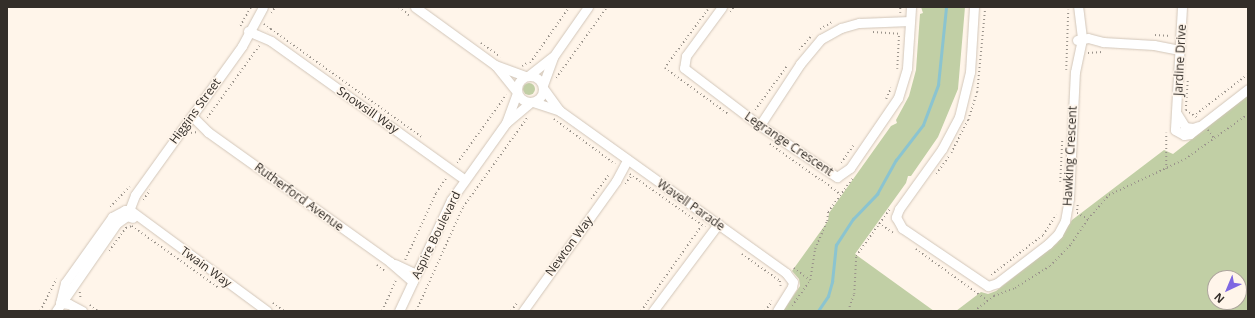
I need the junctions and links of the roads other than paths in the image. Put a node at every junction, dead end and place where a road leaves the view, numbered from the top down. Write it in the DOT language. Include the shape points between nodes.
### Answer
graph roads {
  1 [pos="263,7"];
  2 [pos="415,7"];
  3 [pos="588,7"];
  4 [pos="911,7"];
  5 [pos="974,7"];
  6 [pos="1182,7"];
  7 [pos="1075,8"];
  8 [pos="725,10"];
  9 [pos="253,22"];
  10 [pos="910,25"];
  11 [pos="248,31"];
  12 [pos="268,36"];
  13 [pos="1080,41"];
  14 [pos="1180,47"];
  15 [pos="553,57"];
  16 [pos="495,65"];
  17 [pos="526,76"];
  18 [pos="543,87"];
  19 [pos="1248,89"];
  20 [pos="516,92"];
  21 [pos="532,102"];
  22 [pos="560,111"];
  23 [pos="190,118"];
  24 [pos="759,120"];
  25 [pos="506,123"];
  26 [pos="630,161"];
  27 [pos="464,179"];
  28 [pos="128,213"];
  29 [pos="715,223"];
  30 [pos="703,241"];
  31 [pos="414,278"];
  32 [pos="58,307"];
  33 [pos="77,307"];
  34 [pos="268,311"];
  35 [pos="399,311"];
  36 [pos="522,311"];
  37 [pos="653,311"];
  38 [pos="776,311"];
  1 -- 9 [label="street, Higgins Street"];
  2 -- 16 [label="street"];
  3 -- 15 [label="street"];
  4 -- 10 [label="street, Legrange Crescent"];
  5 -- 13 [label="street, Hawking Crescent" via="970,72 959,117 942,149 896,217 902,228 983,285 997,283 1053,239 1065,221 1068,208 1075,72 1073,57"];
  6 -- 14 [label="street, Jardine Drive"];
  7 -- 13 [label="street, Hawking Crescent" via="1074,25"];
  8 -- 24 [label="street, Legrange Crescent" via="686,56 684,66 689,74"];
  9 -- 11 [label="street, Higgins Street"];
  9 -- 12 [label="street, Snowsill Way"];
  10 -- 24 [label="street" via="850,25 821,39"];
  10 -- 24 [label="street, Legrange Crescent" via="906,74 893,107 847,172 837,177 827,173"];
  11 -- 12 [label="street, Snowsill Way"];
  11 -- 23 [label="street, Higgins Street" via="242,46"];
  12 -- 27 [label="street, Snowsill Way"];
  13 -- 14 [label="street"];
  14 -- 19 [label="street, Jardine Drive" via="1177,114 1184,131 1202,125"];
  15 -- 17 [label="street"];
  15 -- 18 [label="street"];
  16 -- 17 [label="street"];
  16 -- 20 [label="street"];
  17 -- 18 [label="street" via="535,77"];
  17 -- 20 [label="street" via="519,80"];
  18 -- 21 [label="street" via="541,97"];
  18 -- 22 [label="street, Wavell Parade"];
  20 -- 21 [label="street" via="522,100"];
  20 -- 25 [label="street, Aspire Boulevard"];
  21 -- 22 [label="street, Wavell Parade"];
  21 -- 25 [label="street, Aspire Boulevard"];
  22 -- 26 [label="street, Wavell Parade"];
  23 -- 28 [label="street, Higgins Street" via="135,195"];
  23 -- 31 [label="street, Rutherford Avenue"];
  25 -- 27 [label="street, Aspire Boulevard"];
  26 -- 29 [label="street, Wavell Parade"];
  26 -- 36 [label="street, Newton Way"];
  27 -- 31 [label="street, Aspire Boulevard" via="451,200"];
  28 -- 32 [label="street" via="118,212 112,217 65,283"];
  28 -- 34 [label="street, Twain Way"];
  29 -- 30 [label="street"];
  29 -- 30 [label="street" via="705,227"];
  29 -- 38 [label="street, Wavell Parade" via="791,279 792,287"];
  30 -- 37 [label="street"];
  31 -- 35 [label="street, Aspire Boulevard"];
  32 -- 33 [label="street"];
}
